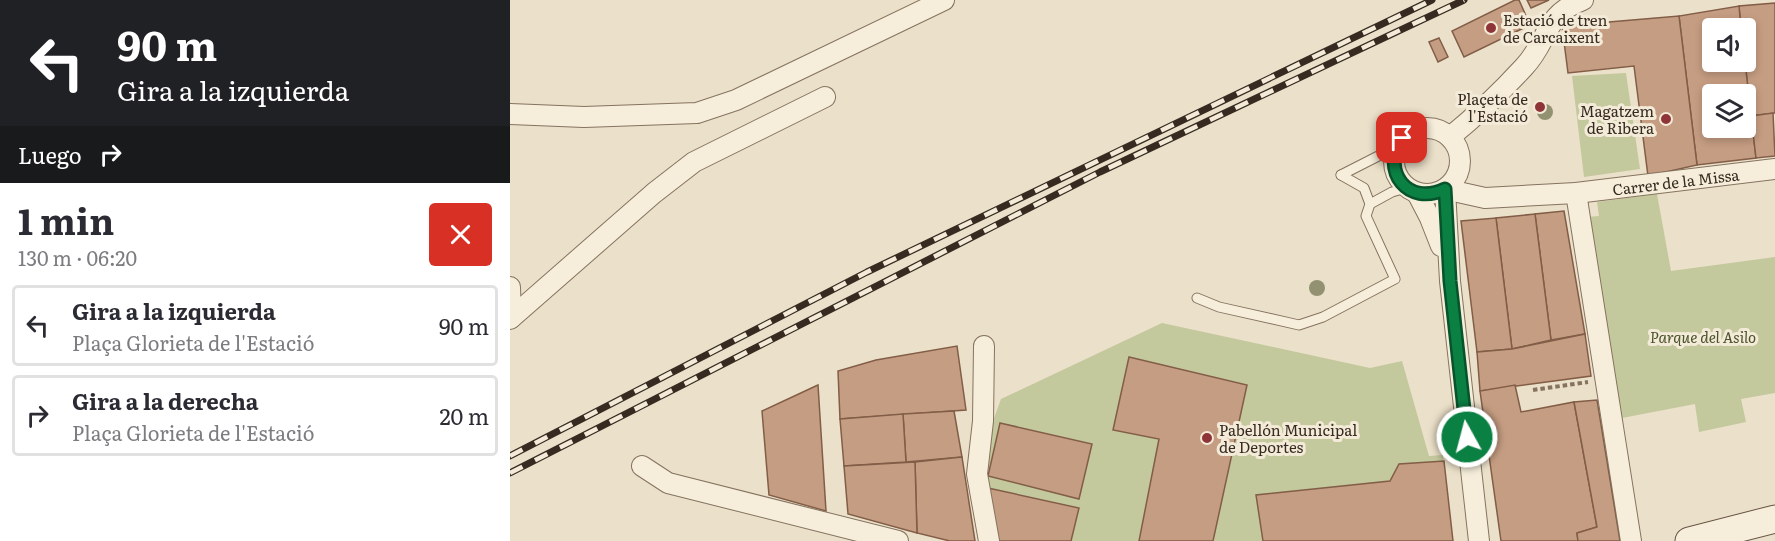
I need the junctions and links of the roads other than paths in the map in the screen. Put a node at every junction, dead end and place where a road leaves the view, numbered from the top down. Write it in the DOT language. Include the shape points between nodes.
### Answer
graph roads {
  1 [pos="944,0"];
  2 [pos="1583,0"];
  3 [pos="825,97"];
  4 [pos="510,114"];
  5 [pos="1450,137"];
  6 [pos="1396,147"];
  7 [pos="1775,169"];
  8 [pos="1447,187"];
  9 [pos="1412,190"];
  10 [pos="1576,192"];
  11 [pos="1370,204"];
  12 [pos="1450,281"];
  13 [pos="510,287"];
  14 [pos="1197,298"];
  15 [pos="511,318"];
  16 [pos="984,346"];
  17 [pos="642,466"];
  18 [pos="1775,519"];
  19 [pos="1748,534"];
  20 [pos="898,541"];
  21 [pos="988,541"];
  22 [pos="1479,541"];
  23 [pos="1631,541"];
  24 [pos="1689,541"];
  1 -- 4 [label="street" via="736,100 697,113 584,117"];
  2 -- 5 [label="street" via="1555,17 1527,65"];
  3 -- 15 [label="street" via="694,162"];
  5 -- 6 [label="street" via="1442,131 1421,128 1411,131"];
  5 -- 8 [label="street" via="1460,156 1456,177"];
  6 -- 9 [label="street" via="1394,169"];
  6 -- 11 [label="lane" via="1341,175 1364,188"];
  7 -- 10 [label="street, Carrer de la Missa"];
  8 -- 9 [label="street" via="1436,193"];
  8 -- 10 [label="street, Carrer de la Missa" via="1485,198"];
  8 -- 12 [label="street"];
  9 -- 11 [label="lane" via="1392,192"];
  9 -- 12 [label="street" via="1440,244"];
  10 -- 23 [label="street"];
  11 -- 14 [label="lane" via="1366,216 1395,279 1323,317 1299,325 1219,307"];
  12 -- 22 [label="street"];
  13 -- 15 [label="street"];
  16 -- 21 [label="street" via="983,421 977,474"];
  17 -- 20 [label="street" via="668,483"];
  18 -- 19 [label="street"];
  19 -- 24 [label="street"];
}
